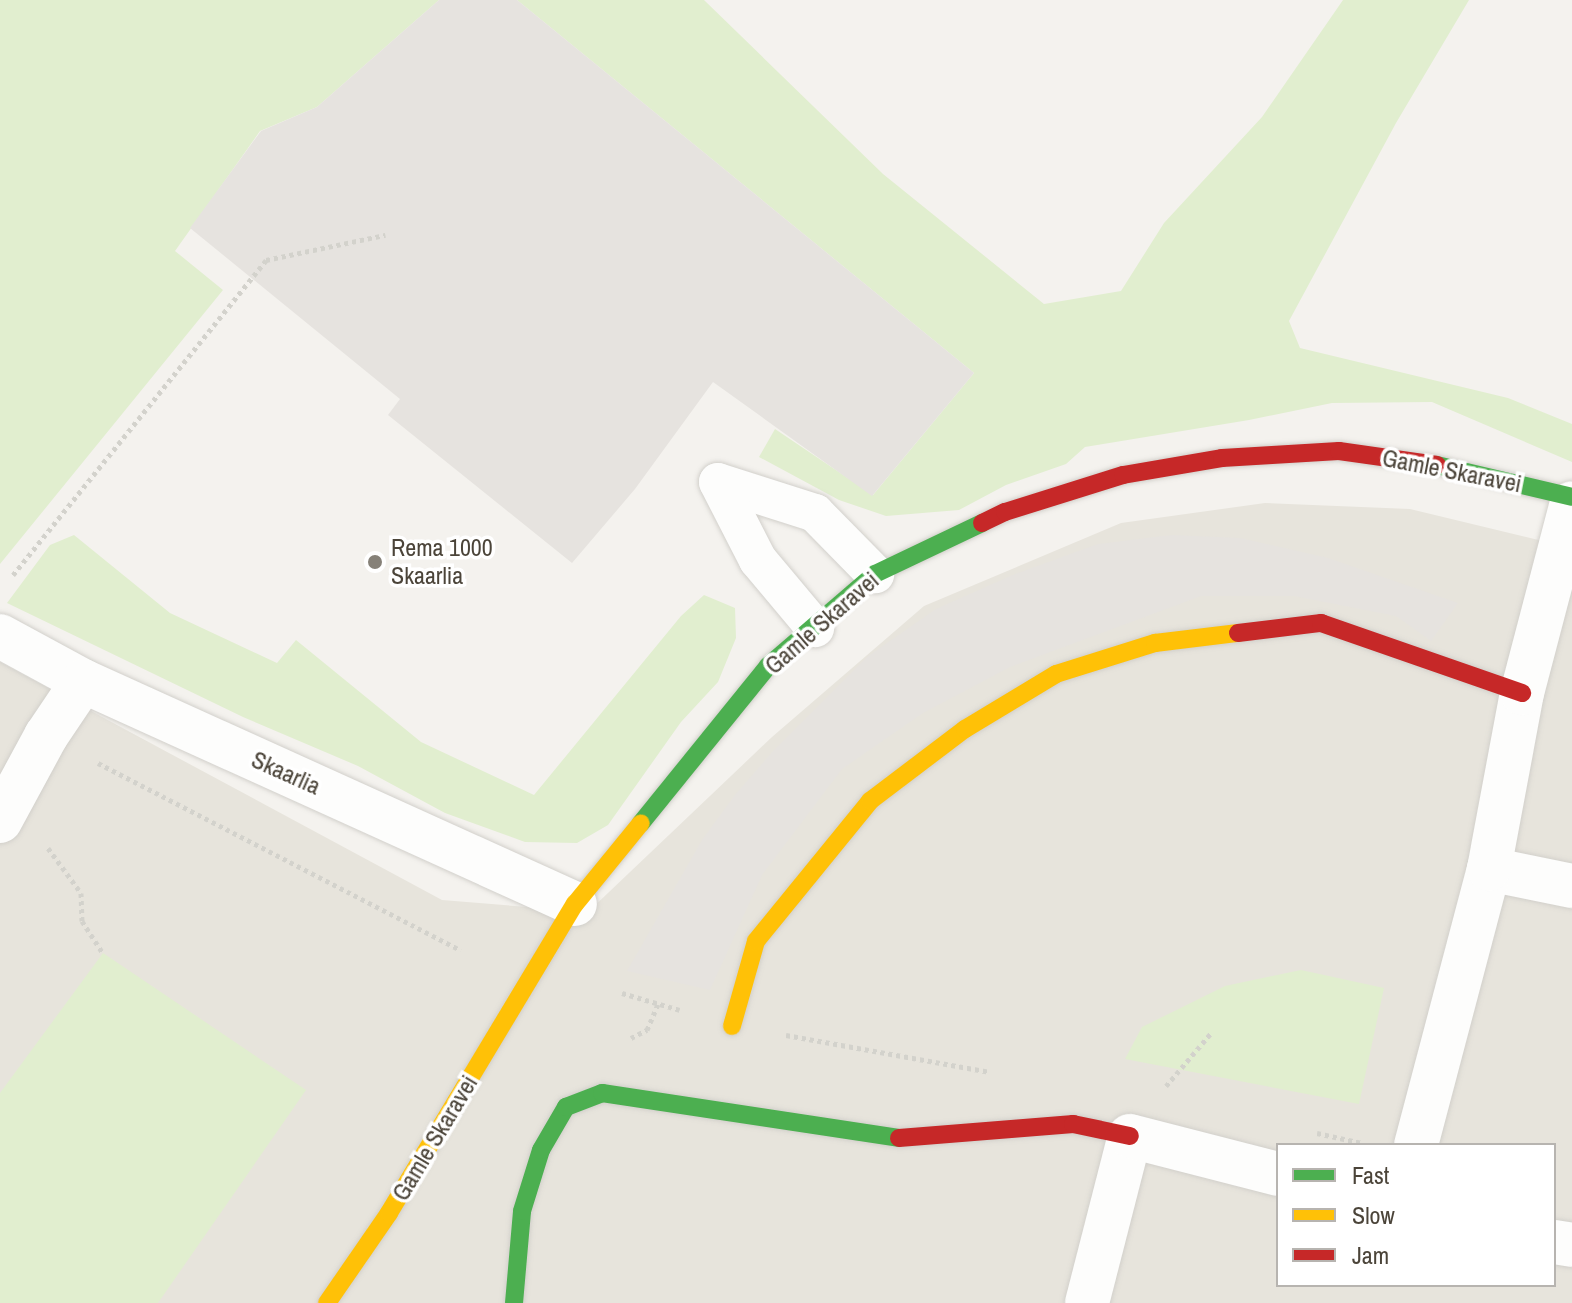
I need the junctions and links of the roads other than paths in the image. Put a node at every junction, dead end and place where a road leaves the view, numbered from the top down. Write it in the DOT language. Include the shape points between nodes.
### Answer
graph roads {
  1 [pos="1572,500"];
  2 [pos="875,574"];
  3 [pos="815,628"];
  4 [pos="0,636"];
  5 [pos="83,681"];
  6 [pos="1522,693"];
  7 [pos="2,817"];
  8 [pos="1489,869"];
  9 [pos="1572,886"];
  10 [pos="575,904"];
  11 [pos="732,1026"];
  12 [pos="1130,1136"];
  13 [pos="1417,1143"];
  14 [pos="1276,1173"];
  15 [pos="328,1302"];
  16 [pos="514,1303"];
  17 [pos="1087,1303"];
  1 -- 2 [label="street, Gamle Skaravei" via="1463,469 1339,451 1222,458 1123,475 1005,512"];
  1 -- 6 [label="street, Gamle Skaravei"];
  2 -- 3 [label="street, Gamle Skaravei"];
  2 -- 3 [label="lane" via="815,513 718,482 758,560"];
  3 -- 10 [label="street, Gamle Skaravei" via="768,666"];
  4 -- 5 [label="street, Skaarlia"];
  5 -- 7 [label="street"];
  5 -- 10 [label="street, Skaarlia"];
  6 -- 8 [label="street, Gamle Skaravei"];
  6 -- 11 [label="street" via="1321,623 1155,643 1056,674 965,729 870,801 756,941"];
  8 -- 9 [label="street"];
  8 -- 13 [label="street, Gamle Skaravei"];
  10 -- 15 [label="street, Gamle Skaravei" via="389,1213"];
  12 -- 14 [label="street"];
  12 -- 16 [label="street" via="1073,1124 910,1140 602,1093 566,1107 541,1150 522,1211"];
  12 -- 17 [label="street"];
}
